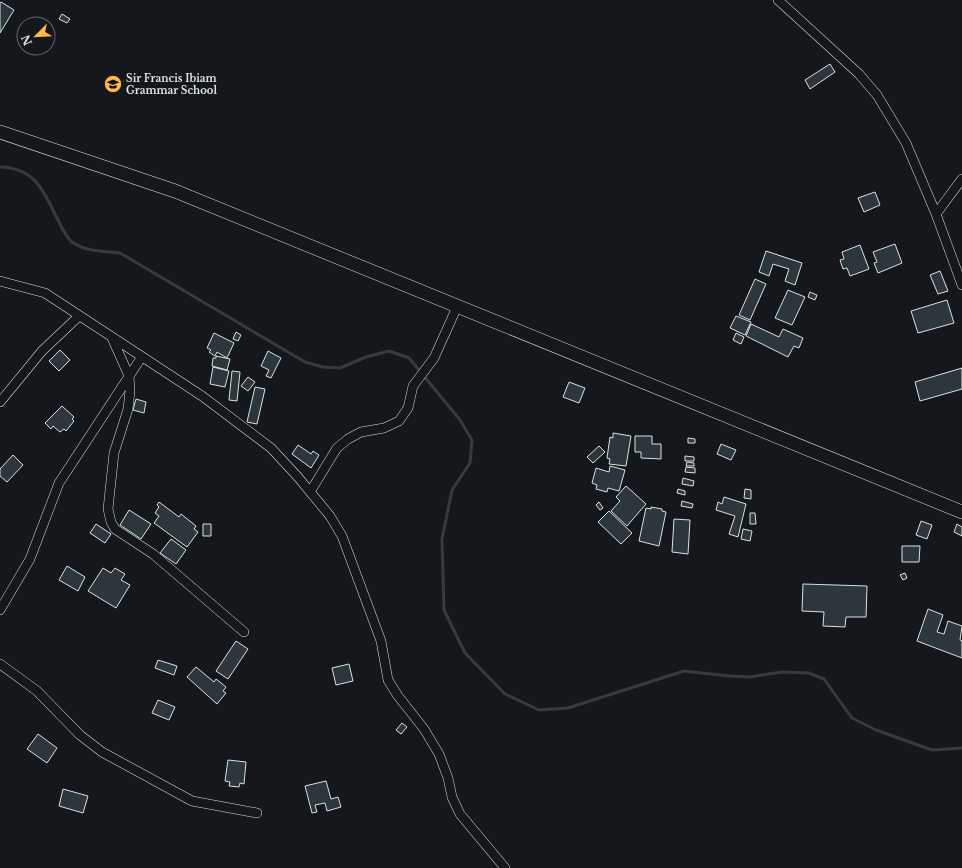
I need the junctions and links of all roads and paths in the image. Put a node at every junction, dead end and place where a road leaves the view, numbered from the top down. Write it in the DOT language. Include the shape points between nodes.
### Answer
graph roads {
  1 [pos="778,0"];
  2 [pos="0,132"];
  3 [pos="962,179"];
  4 [pos="936,214"];
  5 [pos="0,281"];
  6 [pos="962,285"];
  7 [pos="457,307"];
  8 [pos="79,316"];
  9 [pos="112,338"];
  10 [pos="141,358"];
  11 [pos="129,376"];
  12 [pos="0,402"];
  13 [pos="310,492"];
  14 [pos="962,512"];
  15 [pos="0,610"];
  16 [pos="244,632"];
  17 [pos="0,664"];
  18 [pos="257,813"];
  19 [pos="505,868"];
  1 -- 4 [label="street" via="853,69 877,95 906,144"];
  2 -- 7 [label="main road" via="175,192"];
  3 -- 4 [label="street"];
  4 -- 6 [label="street"];
  5 -- 8 [label="street" via="45,294"];
  7 -- 13 [label="street" via="437,352 417,379 408,408 399,421 384,428 361,432 348,439 337,448"];
  7 -- 14 [label="main road"];
  8 -- 9 [label="street"];
  8 -- 12 [label="street" via="42,351"];
  9 -- 10 [label="street"];
  9 -- 11 [label="street"];
  10 -- 11 [label="street"];
  10 -- 13 [label="street" via="202,396 271,448"];
  11 -- 15 [label="street" via="59,483 30,559"];
  11 -- 16 [label="street" via="128,409 114,453 108,509 111,522 115,529 153,554"];
  13 -- 19 [label="street" via="330,516 342,536 381,641 388,680 440,754 452,797 460,814"];
  17 -- 18 [label="street" via="38,691 80,735 102,752 192,801"];
}
